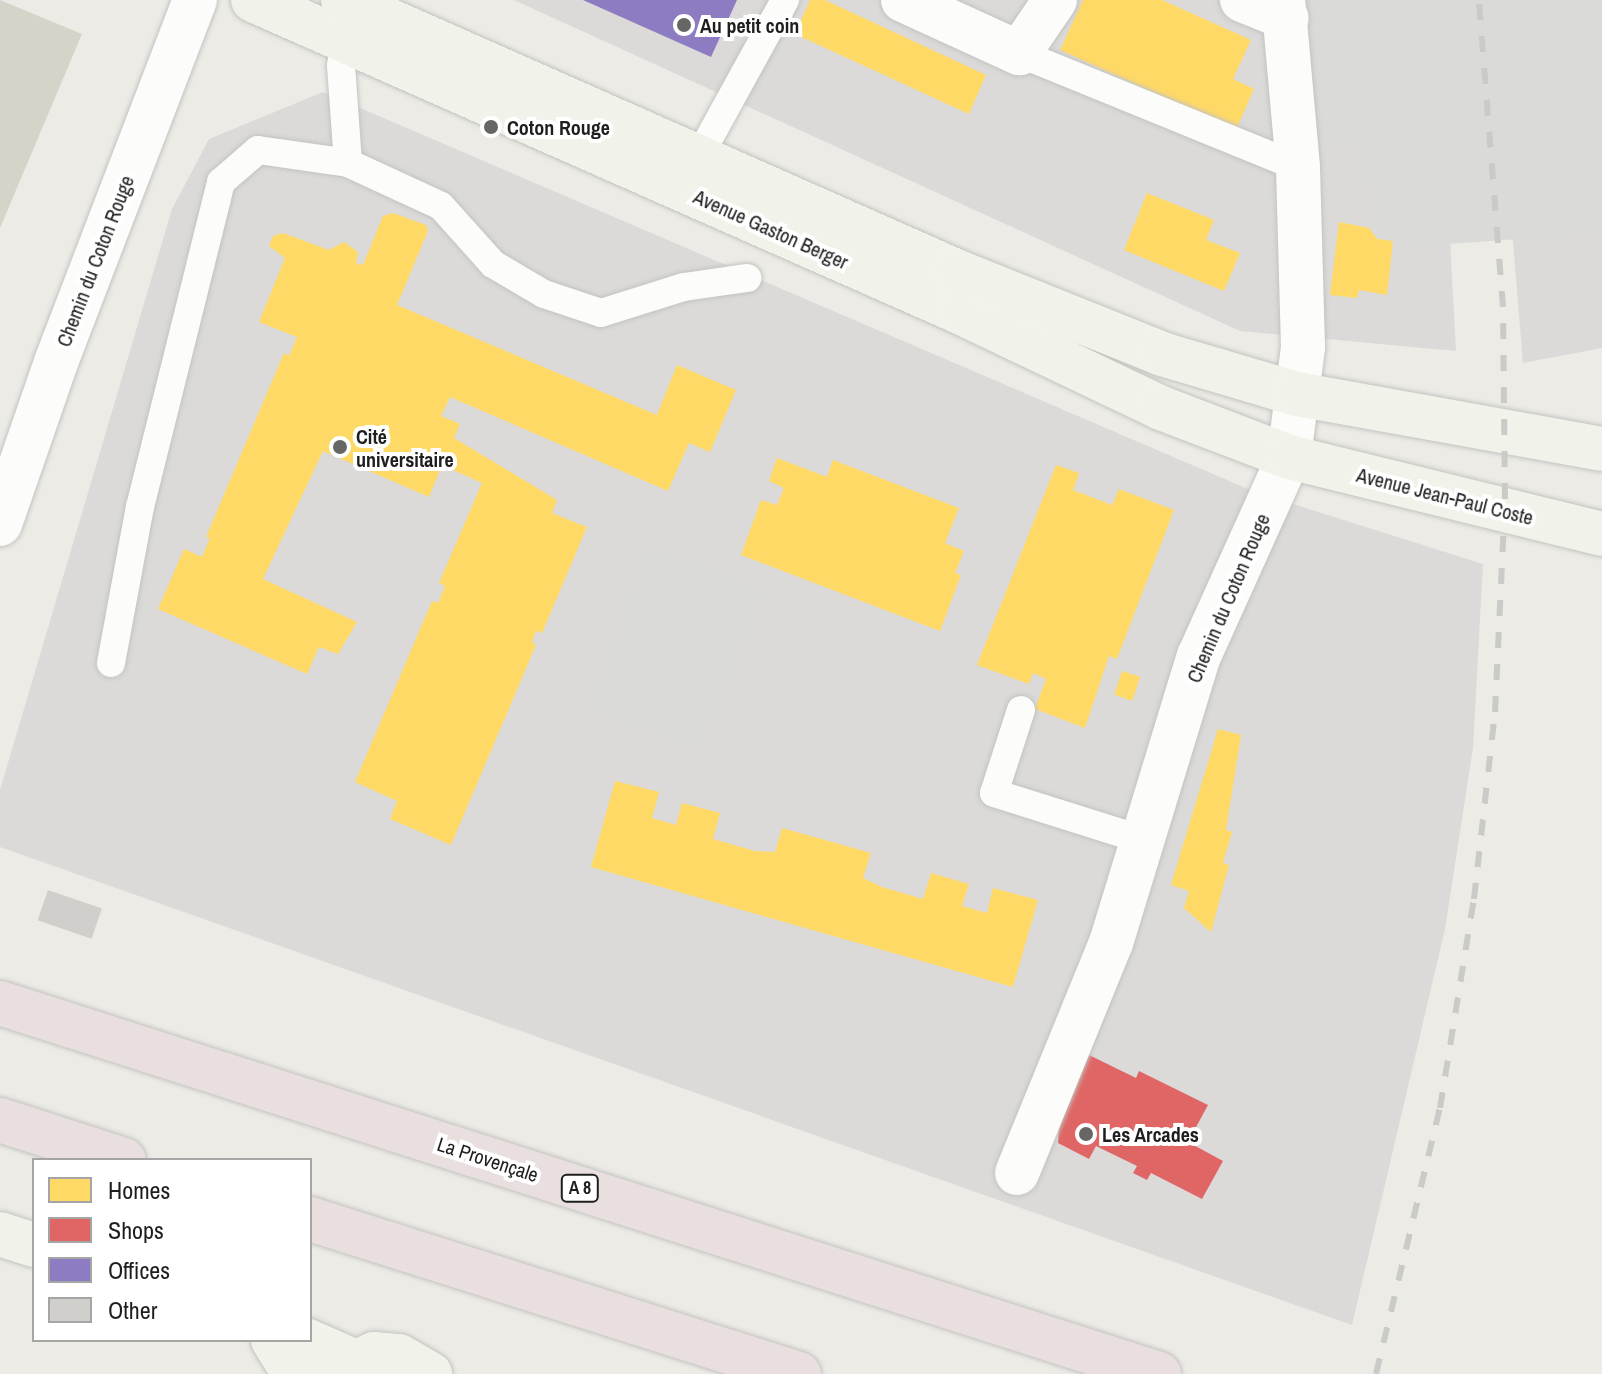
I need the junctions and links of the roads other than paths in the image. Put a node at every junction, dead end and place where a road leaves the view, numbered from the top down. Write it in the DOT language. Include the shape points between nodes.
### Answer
graph roads {
  1 [pos="195,0"];
  2 [pos="253,0"];
  3 [pos="785,0"];
  4 [pos="903,0"];
  5 [pos="1055,0"];
  6 [pos="1242,0"];
  7 [pos="1285,9"];
  8 [pos="349,16"];
  9 [pos="1019,53"];
  10 [pos="348,163"];
  11 [pos="1298,167"];
  12 [pos="690,173"];
  13 [pos="747,278"];
  14 [pos="1297,394"];
  15 [pos="1602,449"];
  16 [pos="1289,457"];
  17 [pos="1602,510"];
  18 [pos="1543,521"];
  19 [pos="0,524"];
  20 [pos="1602,534"];
  21 [pos="111,663"];
  22 [pos="1021,710"];
  23 [pos="1143,840"];
  24 [pos="0,1003"];
  25 [pos="0,1120"];
  26 [pos="118,1158"];
  27 [pos="1017,1173"];
  28 [pos="312,1220"];
  29 [pos="0,1234"];
  30 [pos="32,1244"];
  31 [pos="274,1342"];
  32 [pos="309,1342"];
  33 [pos="341,1367"];
  34 [pos="294,1374"];
  35 [pos="430,1374"];
  36 [pos="799,1374"];
  37 [pos="1159,1374"];
  1 -- 19 [label="street, Chemin du Coton Rouge" via="56,362"];
  2 -- 8 [label="main road, Avenue Gaston Berger"];
  3 -- 12 [label="lane"];
  4 -- 9 [label="street"];
  5 -- 9 [label="street"];
  6 -- 7 [label="street"];
  7 -- 11 [label="street, Chemin du Coton Rouge"];
  8 -- 10 [label="lane" via="341,66"];
  8 -- 12 [label="main road, Avenue Gaston Berger"];
  9 -- 11 [label="lane"];
  10 -- 13 [label="lane" via="441,206 493,264 544,294 601,313 684,287"];
  10 -- 21 [label="lane" via="258,150 221,182 140,507"];
  11 -- 14 [label="street, Chemin du Coton Rouge" via="1303,347"];
  12 -- 14 [label="main road, Avenue Gaston Berger" via="1162,354"];
  12 -- 16 [label="main road, Avenue Gaston Berger" via="1161,408"];
  14 -- 15 [label="main road"];
  14 -- 16 [label="street, Chemin du Coton Rouge"];
  16 -- 18 [label="main road, Avenue Jean-Paul Coste"];
  16 -- 23 [label="street, Chemin du Coton Rouge" via="1199,656"];
  17 -- 18 [label="main road"];
  18 -- 20 [label="main road, Avenue Jean-Paul Coste"];
  22 -- 23 [label="lane" via="994,793"];
  23 -- 27 [label="street, Chemin du Coton Rouge" via="1111,943"];
  24 -- 37 [label="highway, La Provençale / A 8"];
  25 -- 26 [label="highway"];
  28 -- 36 [label="highway"];
  29 -- 30 [label="main road"];
  31 -- 34 [label="main road"];
  32 -- 33 [label="main road"];
  33 -- 35 [label="main road" via="374,1354 399,1356"];
}
